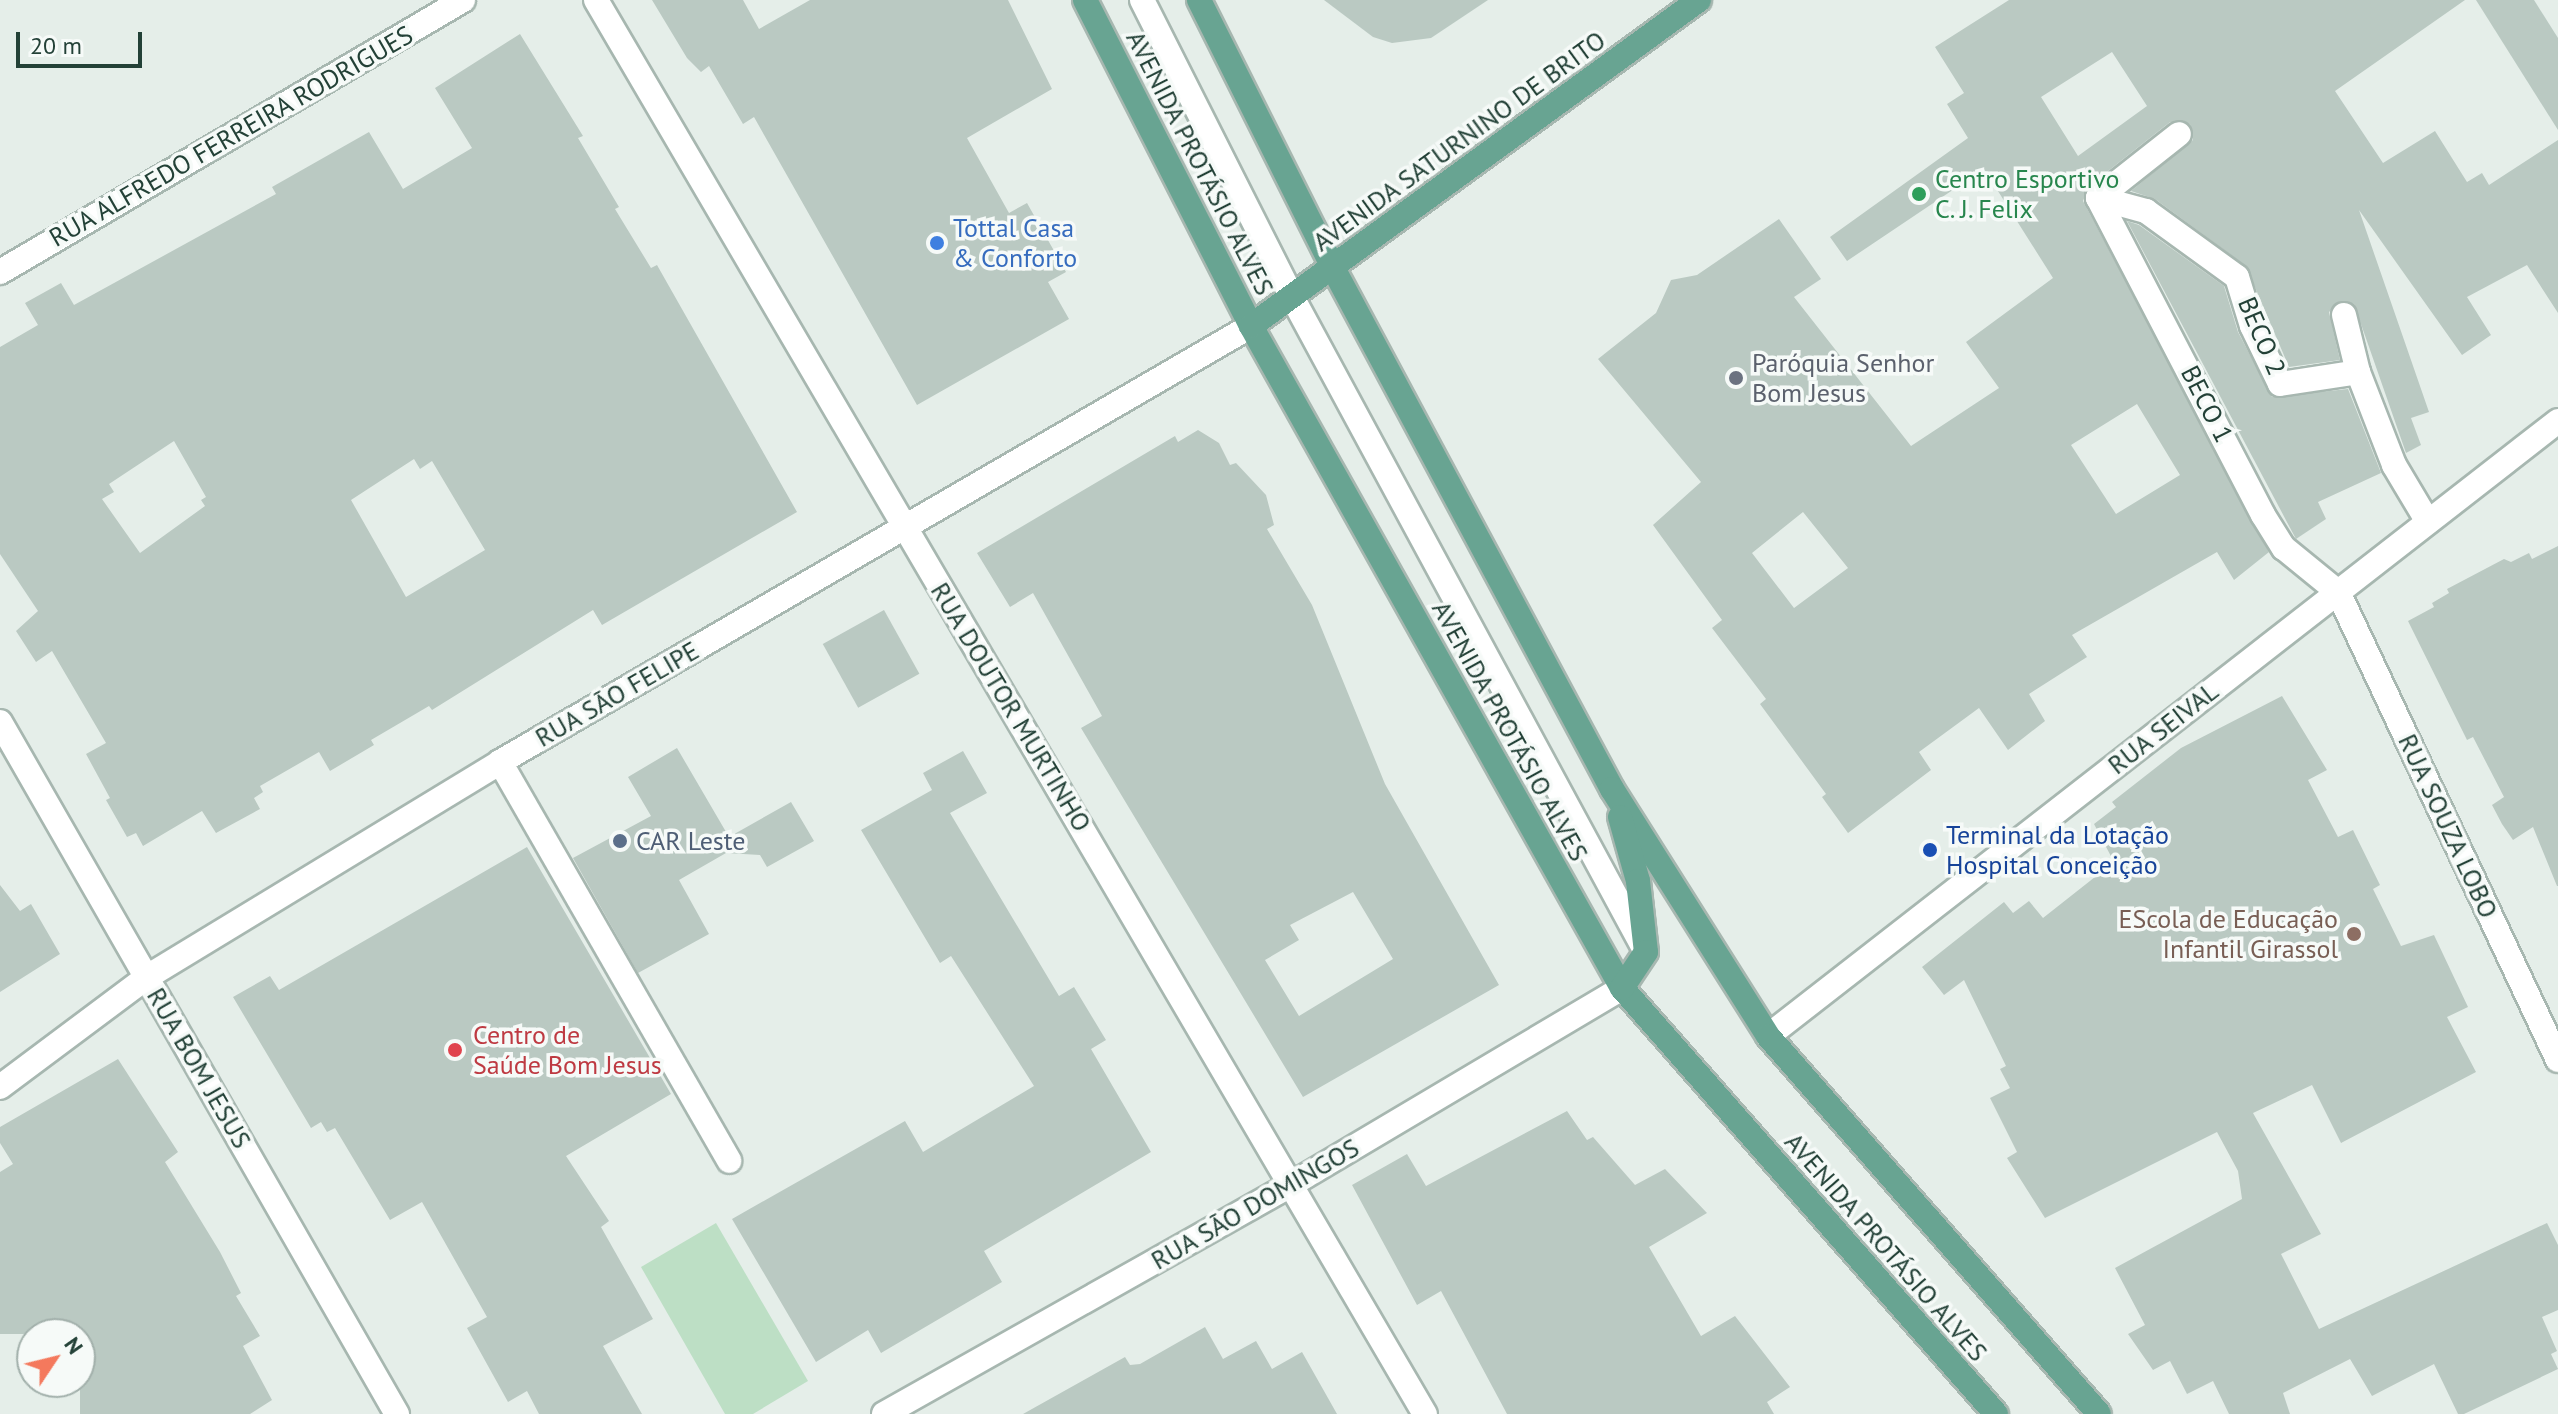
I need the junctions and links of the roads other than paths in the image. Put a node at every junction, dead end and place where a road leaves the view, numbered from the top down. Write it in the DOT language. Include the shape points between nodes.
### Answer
graph roads {
  1 [pos="463,0"];
  2 [pos="596,0"];
  3 [pos="1085,0"];
  4 [pos="1142,0"];
  5 [pos="1199,0"];
  6 [pos="1699,0"];
  7 [pos="2179,134"];
  8 [pos="2098,198"];
  9 [pos="1333,268"];
  10 [pos="0,272"];
  11 [pos="1292,297"];
  12 [pos="2344,315"];
  13 [pos="1251,326"];
  14 [pos="2358,372"];
  15 [pos="2558,421"];
  16 [pos="2428,522"];
  17 [pos="905,526"];
  18 [pos="2338,592"];
  19 [pos="0,722"];
  20 [pos="500,762"];
  21 [pos="1612,789"];
  22 [pos="1646,952"];
  23 [pos="147,977"];
  24 [pos="1622,988"];
  25 [pos="1768,1036"];
  26 [pos="2558,1060"];
  27 [pos="0,1087"];
  28 [pos="729,1161"];
  29 [pos="1292,1184"];
  30 [pos="397,1414"];
  31 [pos="884,1414"];
  32 [pos="1425,1414"];
  33 [pos="1996,1414"];
  34 [pos="2099,1414"];
  1 -- 10 [label="street, RUA ALFREDO FERREIRA RODRIGUES"];
  2 -- 17 [label="street, RUA DOUTOR MURTINHO"];
  3 -- 13 [label="main road, AVENIDA PROTÁSIO ALVES"];
  4 -- 11 [label="street"];
  5 -- 9 [label="main road, AVENIDA PROTÁSIO ALVES"];
  6 -- 9 [label="main road, AVENIDA SATURNINO DE BRITO"];
  7 -- 8 [label="street"];
  8 -- 14 [label="street, BECO 2" via="2146,211 2237,277 2252,326 2280,384"];
  8 -- 18 [label="street, BECO 1" via="2263,515 2284,548"];
  9 -- 11 [label="main road, AVENIDA SATURNINO DE BRITO"];
  9 -- 21 [label="main road, AVENIDA PROTÁSIO ALVES"];
  11 -- 13 [label="main road, AVENIDA SATURNINO DE BRITO"];
  11 -- 22 [label="street"];
  12 -- 14 [label="street"];
  13 -- 17 [label="street, RUA SÃO FELIPE"];
  13 -- 24 [label="main road, AVENIDA PROTÁSIO ALVES"];
  14 -- 16 [label="street" via="2394,465"];
  15 -- 16 [label="street, RUA SEIVAL"];
  16 -- 18 [label="street, RUA SEIVAL"];
  17 -- 20 [label="street, RUA SÃO FELIPE"];
  17 -- 29 [label="street, RUA DOUTOR MURTINHO"];
  18 -- 25 [label="street, RUA SEIVAL"];
  18 -- 26 [label="street, RUA SOUZA LOBO"];
  19 -- 23 [label="street, RUA BOM JESUS"];
  20 -- 23 [label="street, RUA SÃO FELIPE"];
  20 -- 28 [label="street"];
  21 -- 22 [label="main road" via="1638,881"];
  21 -- 25 [label="main road, AVENIDA PROTÁSIO ALVES"];
  22 -- 24 [label="main road"];
  23 -- 27 [label="street, RUA SÃO FELIPE"];
  23 -- 30 [label="street, RUA BOM JESUS"];
  24 -- 29 [label="street, RUA SÃO DOMINGOS"];
  24 -- 33 [label="main road, AVENIDA PROTÁSIO ALVES"];
  25 -- 34 [label="main road, AVENIDA PROTÁSIO ALVES"];
  29 -- 31 [label="street, RUA SÃO DOMINGOS"];
  29 -- 32 [label="street, RUA DOUTOR MURTINHO"];
}
